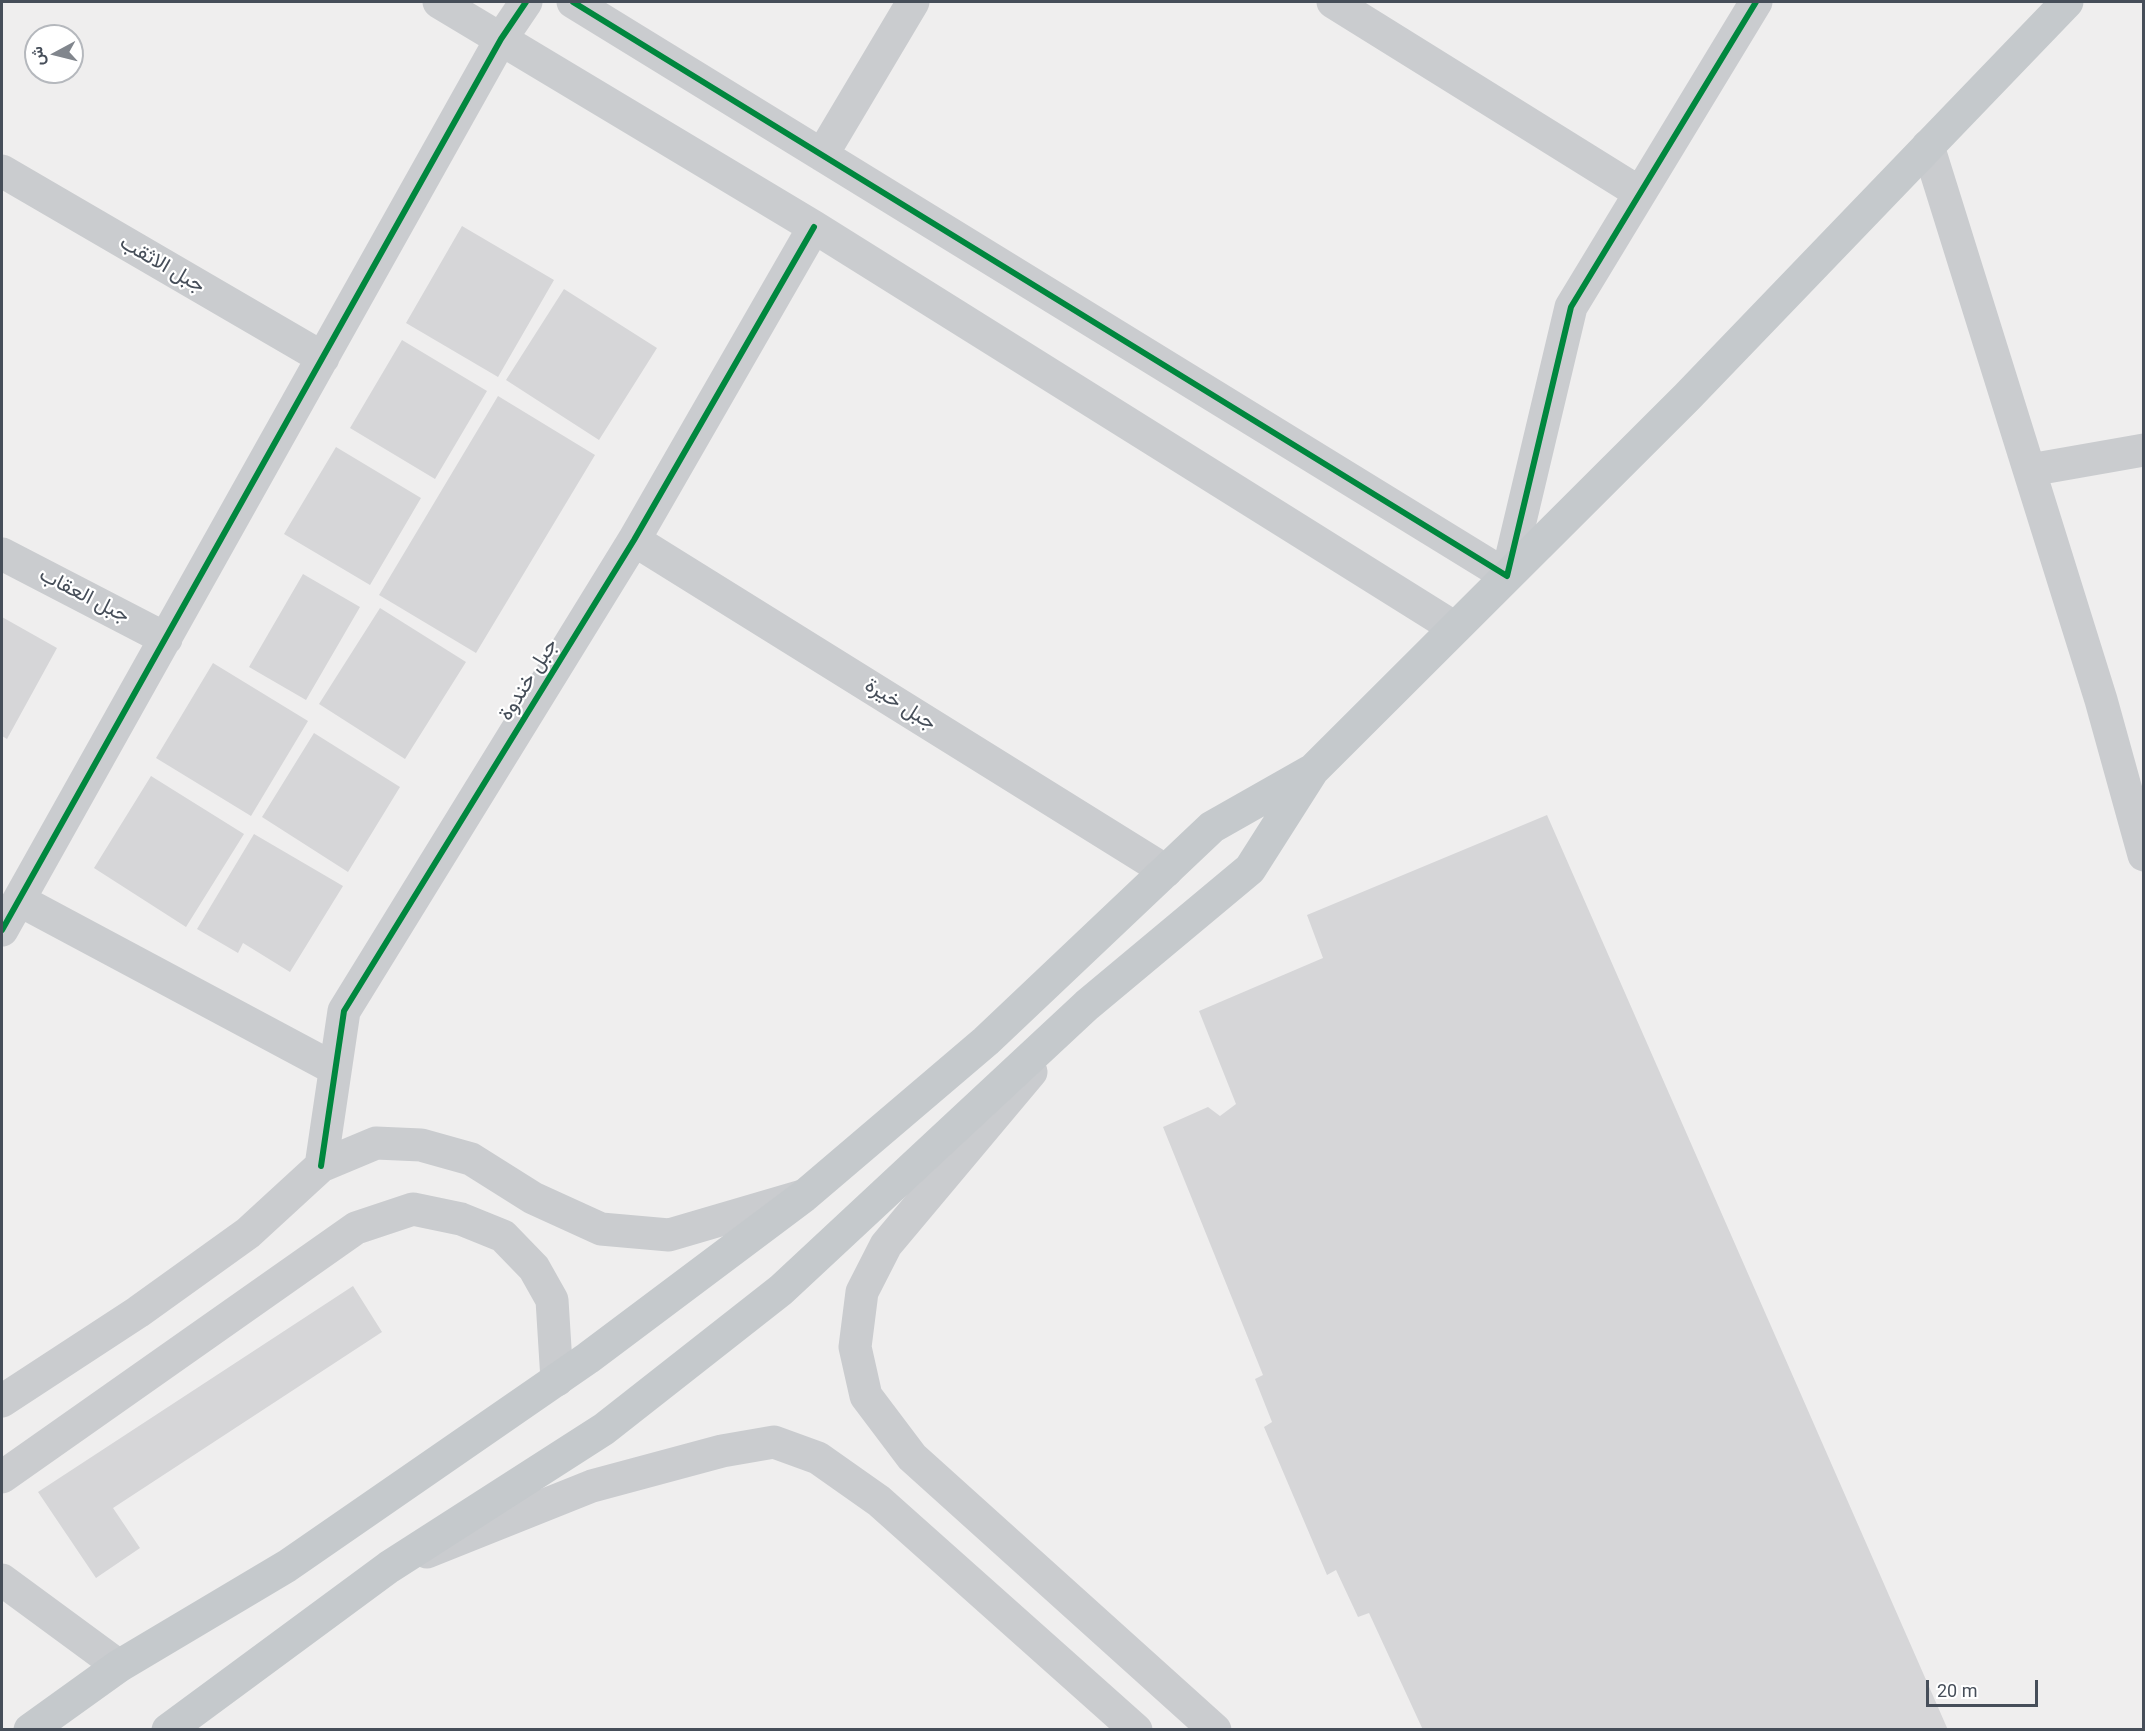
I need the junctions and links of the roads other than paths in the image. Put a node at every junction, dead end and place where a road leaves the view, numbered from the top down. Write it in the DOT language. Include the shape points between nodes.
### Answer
graph roads {
  1 [pos="439,2"];
  2 [pos="526,2"];
  3 [pos="573,2"];
  4 [pos="913,2"];
  5 [pos="1333,2"];
  6 [pos="1756,2"];
  7 [pos="2067,2"];
  8 [pos="501,39"];
  9 [pos="1928,146"];
  10 [pos="822,155"];
  11 [pos="2,171"];
  12 [pos="1640,193"];
  13 [pos="814,227"];
  14 [pos="324,358"];
  15 [pos="2144,450"];
  16 [pos="2030,470"];
  17 [pos="634,540"];
  18 [pos="2,554"];
  19 [pos="1507,576"];
  20 [pos="1455,628"];
  21 [pos="166,639"];
  22 [pos="1313,770"];
  23 [pos="2144,855"];
  24 [pos="1166,871"];
  25 [pos="19,900"];
  26 [pos="2,930"];
  27 [pos="1088,1005"];
  28 [pos="335,1069"];
  29 [pos="321,1166"];
  30 [pos="804,1196"];
  31 [pos="557,1380"];
  32 [pos="2,1401"];
  33 [pos="2,1477"];
  34 [pos="389,1567"];
  35 [pos="2,1580"];
  36 [pos="119,1666"];
  37 [pos="30,1730"];
  38 [pos="168,1730"];
  39 [pos="1136,1730"];
  40 [pos="1215,1730"];
  1 -- 8 [label="street"];
  2 -- 8 [label="street"];
  3 -- 10 [label="street"];
  4 -- 10 [label="street"];
  5 -- 12 [label="street"];
  6 -- 12 [label="street"];
  7 -- 9 [label="main road"];
  8 -- 13 [label="street"];
  8 -- 14 [label="street"];
  9 -- 16 [label="street"];
  9 -- 19 [label="main road" via="1687,397"];
  10 -- 19 [label="street"];
  11 -- 14 [label="street, جبل الاثقب"];
  12 -- 19 [label="street" via="1571,307"];
  13 -- 17 [label="street, جبل خندوة"];
  13 -- 20 [label="street"];
  14 -- 21 [label="street"];
  15 -- 16 [label="street"];
  16 -- 23 [label="street"];
  17 -- 24 [label="street, جبل خيرة"];
  17 -- 28 [label="street, جبل خندوة" via="344,1011"];
  18 -- 21 [label="street, جبل العقاب"];
  19 -- 20 [label="main road"];
  20 -- 22 [label="main road"];
  21 -- 25 [label="street"];
  22 -- 24 [label="main road" via="1212,827"];
  22 -- 27 [label="main road" via="1250,869"];
  24 -- 30 [label="main road" via="986,1041"];
  25 -- 26 [label="street"];
  25 -- 28 [label="street"];
  27 -- 34 [label="main road" via="781,1290 604,1429"];
  27 -- 40 [label="street" via="886,1245 862,1292 855,1347 866,1396 912,1457"];
  28 -- 29 [label="street, جبل خندوة"];
  29 -- 30 [label="street" via="376,1143 421,1145 471,1159 533,1198 601,1228 669,1236"];
  29 -- 32 [label="street" via="248,1233 138,1312"];
  30 -- 31 [label="main road"];
  31 -- 33 [label="street" via="552,1300 534,1268 504,1236 460,1219 413,1209 356,1227"];
  31 -- 36 [label="main road" via="287,1566"];
  34 -- 38 [label="main road"];
  34 -- 39 [label="street" via="592,1486 722,1451 774,1442 818,1458 879,1502"];
  35 -- 36 [label="street"];
  36 -- 37 [label="main road"];
}
